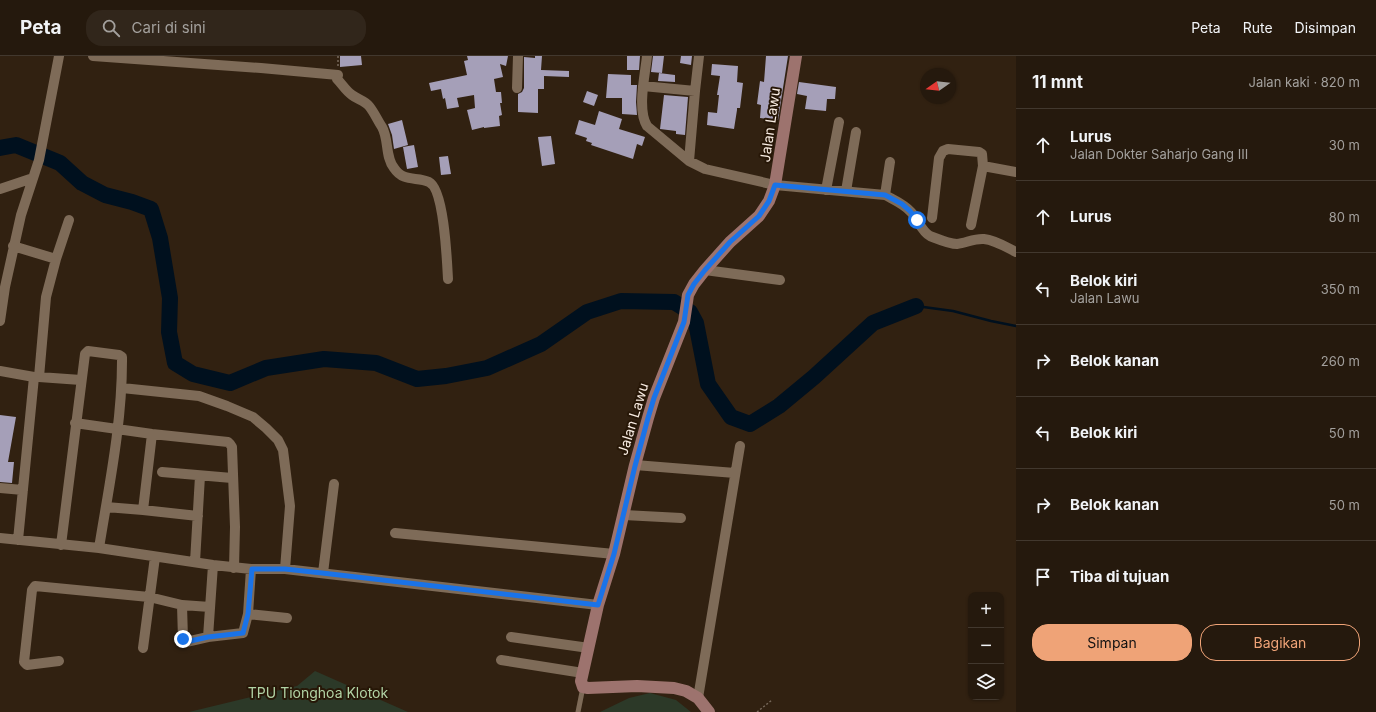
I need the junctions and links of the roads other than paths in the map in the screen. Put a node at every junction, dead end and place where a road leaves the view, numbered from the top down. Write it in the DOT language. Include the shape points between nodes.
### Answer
graph roads {
  1 [pos="59,56"];
  2 [pos="93,56"];
  3 [pos="518,56"];
  4 [pos="647,56"];
  5 [pos="699,56"];
  6 [pos="796,56"];
  7 [pos="643,86"];
  8 [pos="517,88"];
  9 [pos="695,90"];
  10 [pos="838,122"];
  11 [pos="856,132"];
  12 [pos="689,161"];
  13 [pos="890,162"];
  14 [pos="983,166"];
  15 [pos="1016,172"];
  16 [pos="33,178"];
  17 [pos="775,185"];
  18 [pos="0,189"];
  19 [pos="826,190"];
  20 [pos="846,191"];
  21 [pos="885,195"];
  22 [pos="932,218"];
  23 [pos="69,220"];
  24 [pos="971,226"];
  25 [pos="14,246"];
  26 [pos="1016,252"];
  27 [pos="56,259"];
  28 [pos="705,270"];
  29 [pos="448,279"];
  30 [pos="780,280"];
  31 [pos="2,287"];
  32 [pos="0,321"];
  33 [pos="0,371"];
  34 [pos="37,377"];
  35 [pos="81,380"];
  36 [pos="122,388"];
  37 [pos="75,423"];
  38 [pos="118,429"];
  39 [pos="152,434"];
  40 [pos="740,446"];
  41 [pos="635,466"];
  42 [pos="162,472"];
  43 [pos="735,473"];
  44 [pos="200,476"];
  45 [pos="232,478"];
  46 [pos="334,484"];
  47 [pos="0,488"];
  48 [pos="23,490"];
  49 [pos="106,507"];
  50 [pos="143,510"];
  51 [pos="624,515"];
  52 [pos="198,516"];
  53 [pos="681,518"];
  54 [pos="395,533"];
  55 [pos="0,538"];
  56 [pos="18,540"];
  57 [pos="61,545"];
  58 [pos="99,548"];
  59 [pos="614,554"];
  60 [pos="155,557"];
  61 [pos="194,562"];
  62 [pos="213,565"];
  63 [pos="234,568"];
  64 [pos="252,569"];
  65 [pos="285,569"];
  66 [pos="322,573"];
  67 [pos="149,597"];
  68 [pos="182,604"];
  69 [pos="598,605"];
  70 [pos="210,607"];
  71 [pos="248,614"];
  72 [pos="288,618"];
  73 [pos="208,637"];
  74 [pos="511,637"];
  75 [pos="143,648"];
  76 [pos="589,648"];
  77 [pos="501,660"];
  78 [pos="59,661"];
  79 [pos="583,674"];
  80 [pos="583,687"];
  81 [pos="698,698"];
  82 [pos="578,712"];
  83 [pos="709,712"];
  1 -- 16 [label="street" via="44,137"];
  2 -- 29 [label="street" via="338,75 337,79 350,94 369,106 383,129 394,168 410,180 423,179 432,182 437,192 445,230"];
  3 -- 8 [label="street"];
  4 -- 7 [label="street"];
  5 -- 9 [label="street"];
  6 -- 17 [label="street, Jalan Lawu"];
  7 -- 9 [label="street"];
  7 -- 12 [label="street" via="643,120"];
  9 -- 12 [label="street"];
  10 -- 19 [label="street"];
  11 -- 20 [label="street"];
  12 -- 17 [label="street" via="704,169"];
  13 -- 21 [label="street"];
  14 -- 15 [label="street"];
  14 -- 22 [label="street" via="982,154 979,152 948,149 943,152"];
  14 -- 24 [label="street"];
  16 -- 18 [label="street"];
  16 -- 25 [label="street"];
  17 -- 19 [label="street"];
  17 -- 28 [label="street, Jalan Lawu" via="769,201 759,216 730,242"];
  19 -- 20 [label="street"];
  20 -- 21 [label="street"];
  21 -- 26 [label="street" via="910,211 928,235 957,244 984,239"];
  23 -- 27 [label="street"];
  25 -- 27 [label="street"];
  25 -- 31 [label="street"];
  27 -- 34 [label="street" via="46,297"];
  28 -- 30 [label="street"];
  28 -- 41 [label="street, Jalan Lawu" via="688,295 684,322 654,398"];
  31 -- 32 [label="street"];
  33 -- 34 [label="street"];
  34 -- 35 [label="street"];
  34 -- 48 [label="street"];
  35 -- 36 [label="street" via="84,354 88,351 119,355 122,357"];
  35 -- 37 [label="street"];
  36 -- 38 [label="street"];
  36 -- 65 [label="street" via="199,396 253,417 278,440 283,450 290,506"];
  37 -- 38 [label="street"];
  37 -- 57 [label="street"];
  38 -- 39 [label="street"];
  38 -- 49 [label="street"];
  39 -- 45 [label="street" via="228,442 232,447"];
  39 -- 50 [label="street"];
  40 -- 43 [label="street"];
  41 -- 43 [label="street"];
  41 -- 51 [label="street, Jalan Lawu"];
  42 -- 44 [label="street"];
  43 -- 81 [label="street"];
  44 -- 45 [label="street"];
  44 -- 52 [label="street"];
  45 -- 63 [label="street"];
  46 -- 66 [label="street"];
  47 -- 48 [label="street"];
  48 -- 56 [label="street"];
  49 -- 50 [label="street"];
  49 -- 58 [label="street"];
  50 -- 52 [label="street"];
  51 -- 53 [label="street"];
  51 -- 59 [label="street, Jalan Lawu"];
  52 -- 61 [label="street"];
  54 -- 59 [label="street"];
  55 -- 56 [label="street"];
  56 -- 57 [label="street"];
  57 -- 58 [label="street"];
  58 -- 60 [label="street"];
  59 -- 69 [label="street, Jalan Lawu"];
  60 -- 61 [label="street"];
  60 -- 67 [label="street"];
  61 -- 62 [label="street"];
  62 -- 63 [label="street"];
  62 -- 70 [label="street"];
  63 -- 64 [label="street"];
  64 -- 65 [label="street"];
  64 -- 71 [label="street"];
  65 -- 66 [label="street"];
  66 -- 69 [label="street"];
  67 -- 68 [label="street"];
  67 -- 75 [label="street"];
  67 -- 78 [label="street" via="33,587 24,662 27,665"];
  68 -- 70 [label="street"];
  68 -- 73 [label="street" via="184,641"];
  69 -- 76 [label="street, Jalan Lawu"];
  70 -- 73 [label="street"];
  71 -- 72 [label="street"];
  71 -- 73 [label="street" via="243,633"];
  74 -- 76 [label="street"];
  76 -- 79 [label="street, Jalan Lawu"];
  77 -- 79 [label="street"];
  79 -- 80 [label="street, Jalan Lawu"];
  80 -- 81 [label="street" via="674,688"];
  80 -- 82 [label="lane"];
  81 -- 83 [label="street"];
}
